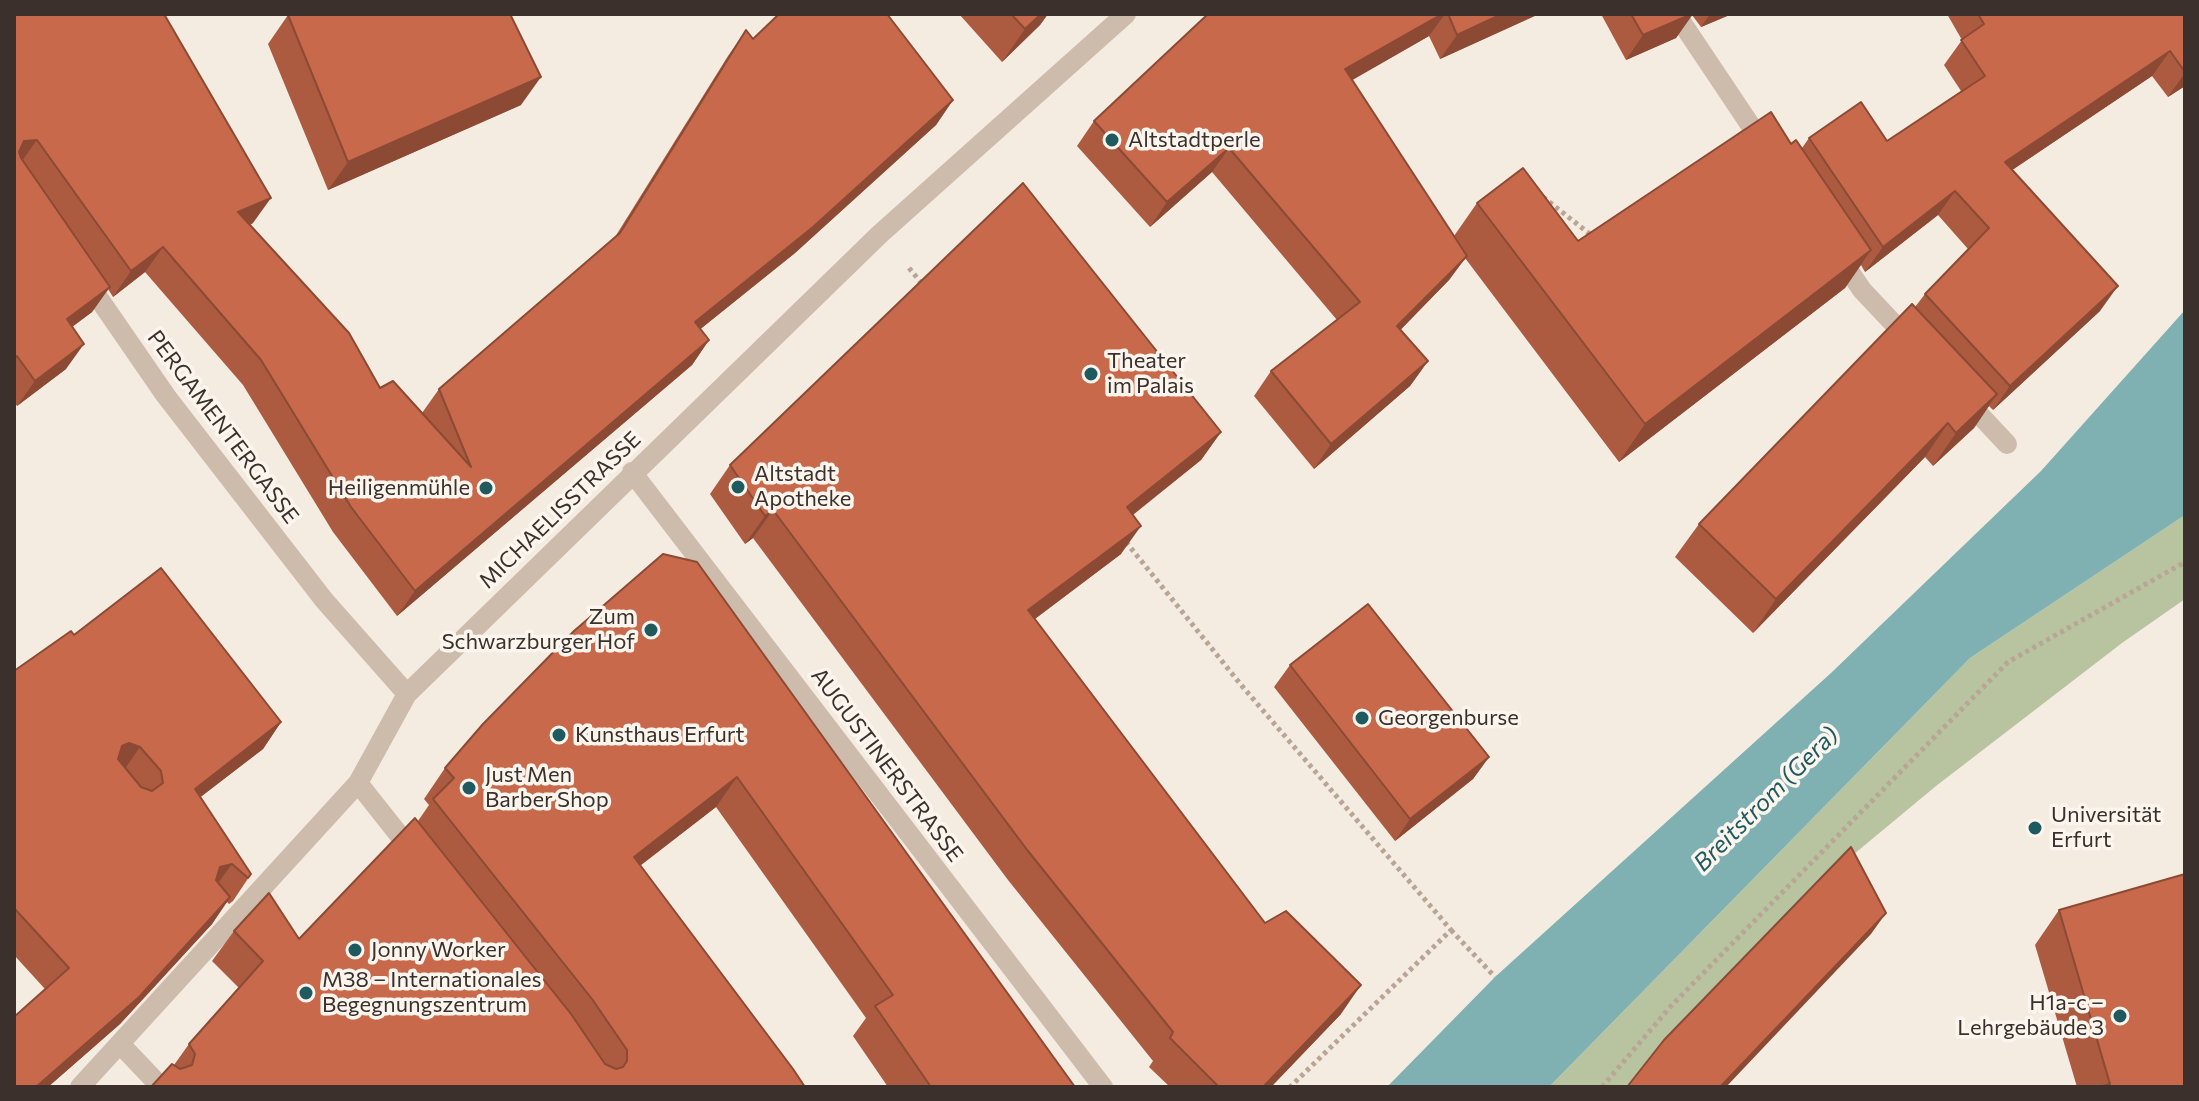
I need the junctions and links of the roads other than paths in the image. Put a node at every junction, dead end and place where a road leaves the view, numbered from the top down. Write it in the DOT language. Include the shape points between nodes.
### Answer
graph roads {
  1 [pos="1126,14"];
  2 [pos="1676,14"];
  3 [pos="1103,21"];
  4 [pos="1781,171"];
  5 [pos="1830,243"];
  6 [pos="77,267"];
  7 [pos="1924,356"];
  8 [pos="1945,378"];
  9 [pos="2007,444"];
  10 [pos="632,472"];
  11 [pos="407,694"];
  12 [pos="358,783"];
  13 [pos="425,868"];
  14 [pos="121,1045"];
  15 [pos="80,1087"];
  16 [pos="161,1087"];
  17 [pos="1103,1087"];
  1 -- 3 [label="street, MICHAELISSTRASSE"];
  2 -- 4 [label="street"];
  3 -- 10 [label="street, MICHAELISSTRASSE"];
  5 -- 7 [label="street" via="1862,290"];
  6 -- 11 [label="street, PERGAMENTERGASSE" via="166,396 315,588"];
  8 -- 9 [label="street"];
  10 -- 11 [label="street, MICHAELISSTRASSE"];
  10 -- 17 [label="street, AUGUSTINERSTRASSE"];
  11 -- 12 [label="street, MICHAELISSTRASSE"];
  12 -- 13 [label="street"];
  12 -- 14 [label="street, MICHAELISSTRASSE" via="225,919"];
  14 -- 15 [label="street, MICHAELISSTRASSE"];
  14 -- 16 [label="street"];
}
